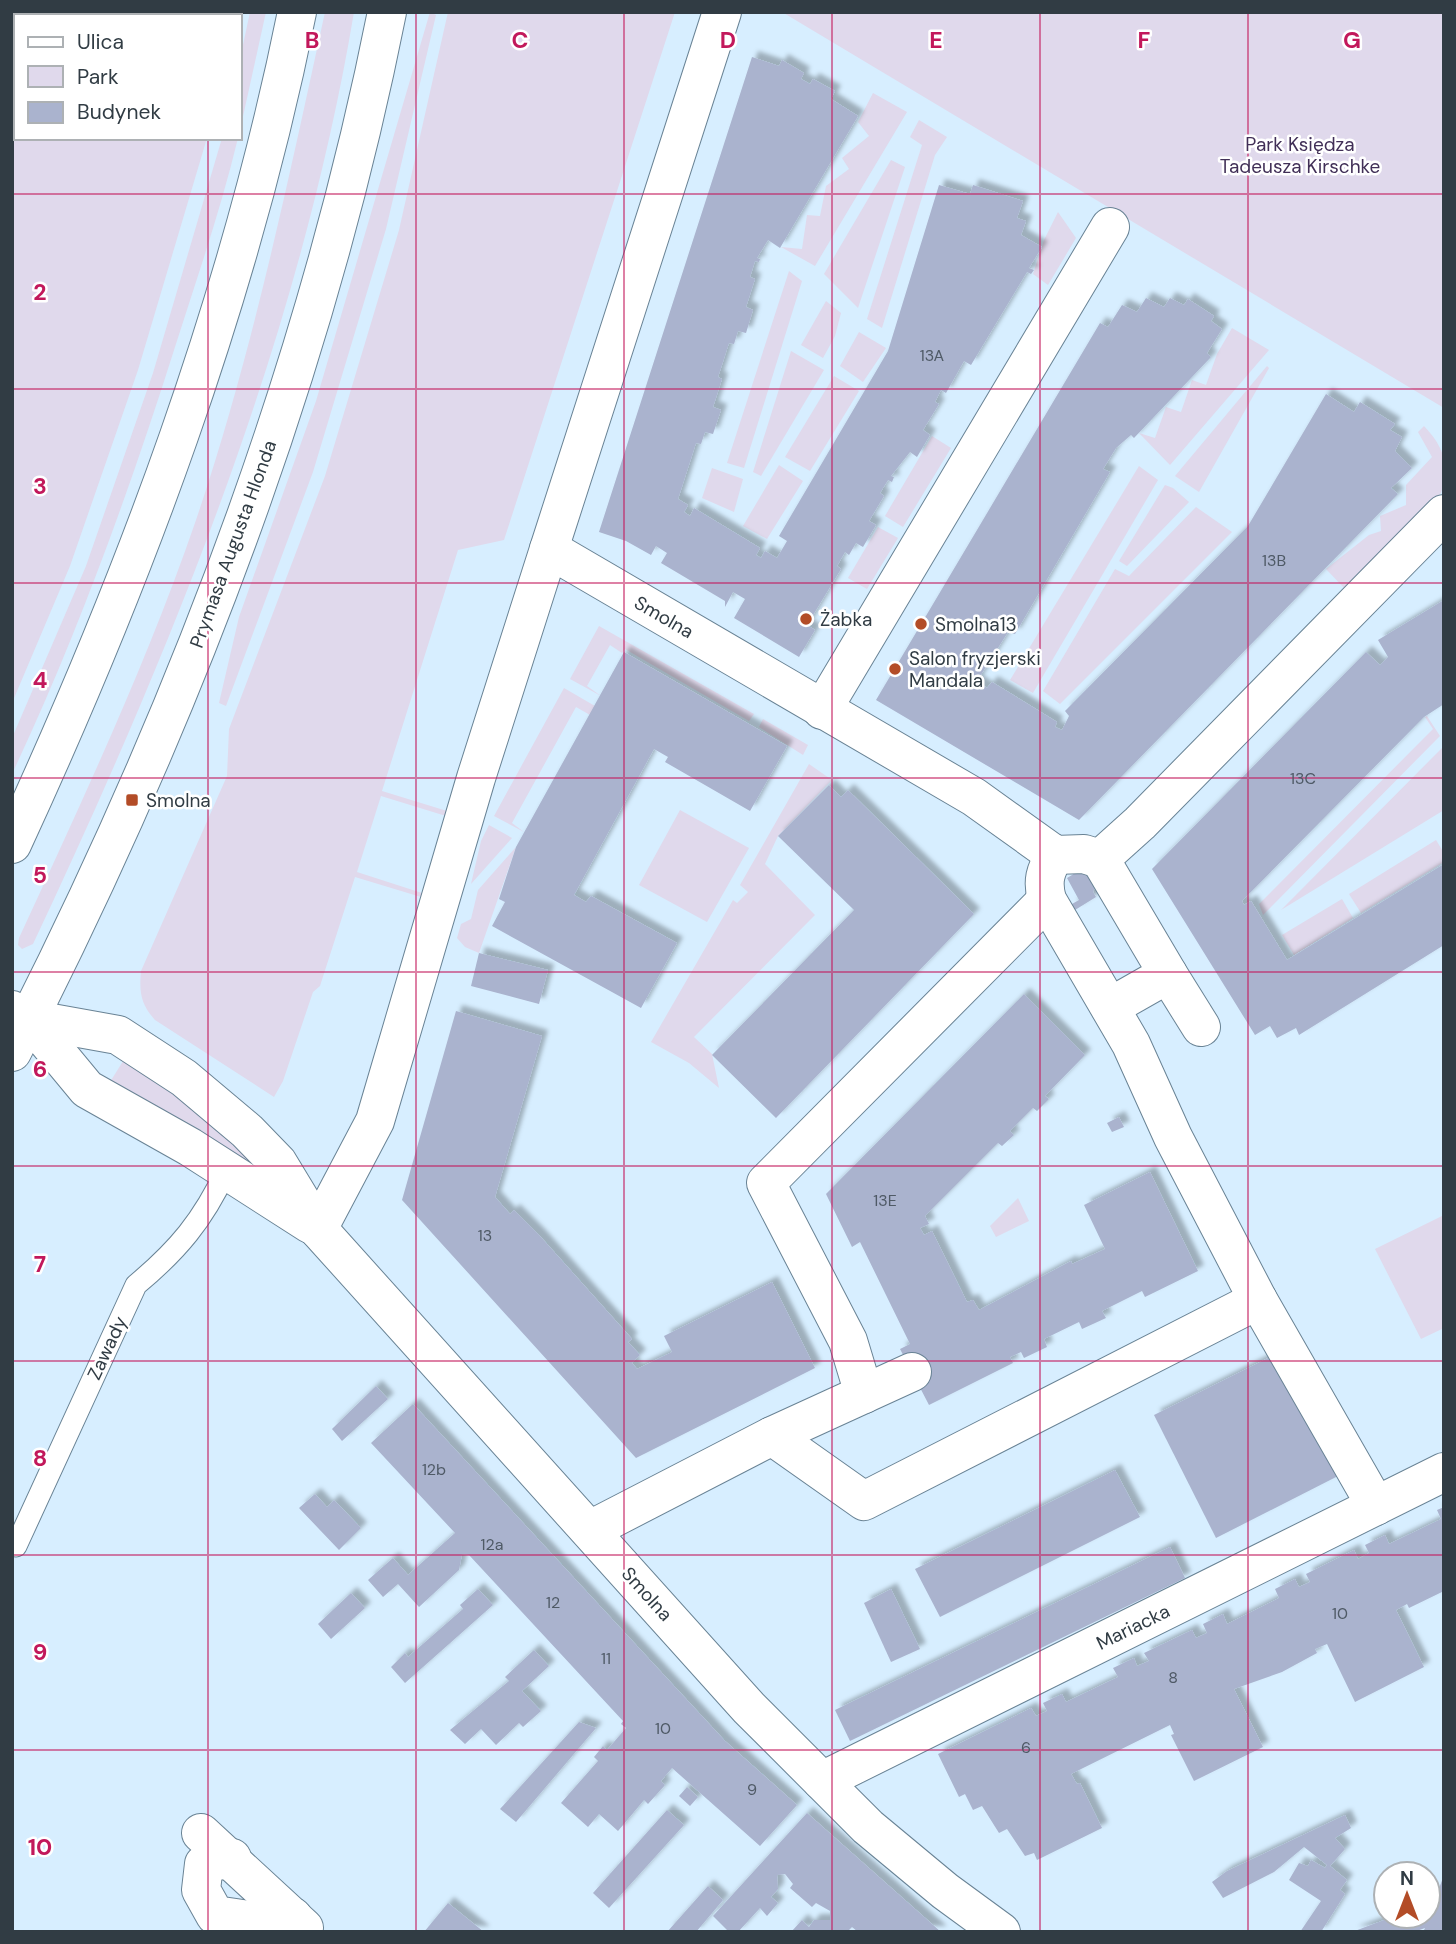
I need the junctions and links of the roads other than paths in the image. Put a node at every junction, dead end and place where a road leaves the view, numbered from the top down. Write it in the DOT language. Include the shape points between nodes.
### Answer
graph roads {
  1 [pos="296,12"];
  2 [pos="387,12"];
  3 [pos="722,12"];
  4 [pos="1110,227"];
  5 [pos="1444,514"];
  6 [pos="549,549"];
  7 [pos="822,710"];
  8 [pos="12,844"];
  9 [pos="1055,855"];
  10 [pos="1100,859"];
  11 [pos="1047,900"];
  12 [pos="1168,974"];
  13 [pos="1111,1007"];
  14 [pos="18,1027"];
  15 [pos="1201,1027"];
  16 [pos="226,1171"];
  17 [pos="318,1228"];
  18 [pos="1258,1300"];
  19 [pos="912,1372"];
  20 [pos="864,1394"];
  21 [pos="772,1436"];
  22 [pos="1444,1472"];
  23 [pos="1376,1506"];
  24 [pos="590,1530"];
  25 [pos="16,1546"];
  26 [pos="822,1781"];
  27 [pos="201,1833"];
  28 [pos="232,1858"];
  29 [pos="301,1925"];
  30 [pos="1002,1932"];
  1 -- 8 [label="street" via="255,185 194,390 113,614"];
  2 -- 14 [label="street, Prymasa Augusta Hlonda" via="348,188 321,284 232,554 132,800"];
  3 -- 6 [label="street"];
  4 -- 7 [label="street"];
  5 -- 10 [label="street"];
  6 -- 7 [label="street, Smolna"];
  6 -- 17 [label="street" via="375,1121"];
  7 -- 9 [label="street, Smolna" via="974,797"];
  9 -- 10 [label="street" via="1084,853"];
  9 -- 11 [label="street" via="1043,884"];
  10 -- 12 [label="street"];
  11 -- 13 [label="street"];
  11 -- 20 [label="street" via="766,1183 848,1341"];
  12 -- 13 [label="street"];
  12 -- 15 [label="street"];
  13 -- 18 [label="street"];
  14 -- 16 [label="street, Smolna" via="87,1090"];
  14 -- 17 [label="street, Smolna" via="118,1035 184,1078 278,1163"];
  16 -- 17 [label="street, Smolna"];
  16 -- 25 [label="lane, Zawady" via="213,1199 173,1255 136,1285"];
  17 -- 24 [label="street, Smolna"];
  18 -- 21 [label="street" via="864,1501"];
  18 -- 23 [label="street"];
  19 -- 20 [label="street"];
  20 -- 21 [label="street"];
  21 -- 24 [label="street"];
  22 -- 23 [label="street, Mariacka"];
  23 -- 26 [label="street, Mariacka"];
  24 -- 26 [label="street, Smolna" via="749,1708"];
  26 -- 30 [label="street, Smolna" via="868,1827"];
  27 -- 28 [label="street"];
  28 -- 29 [label="street"];
  28 -- 29 [label="street" via="204,1864 201,1890 215,1915"];
}
